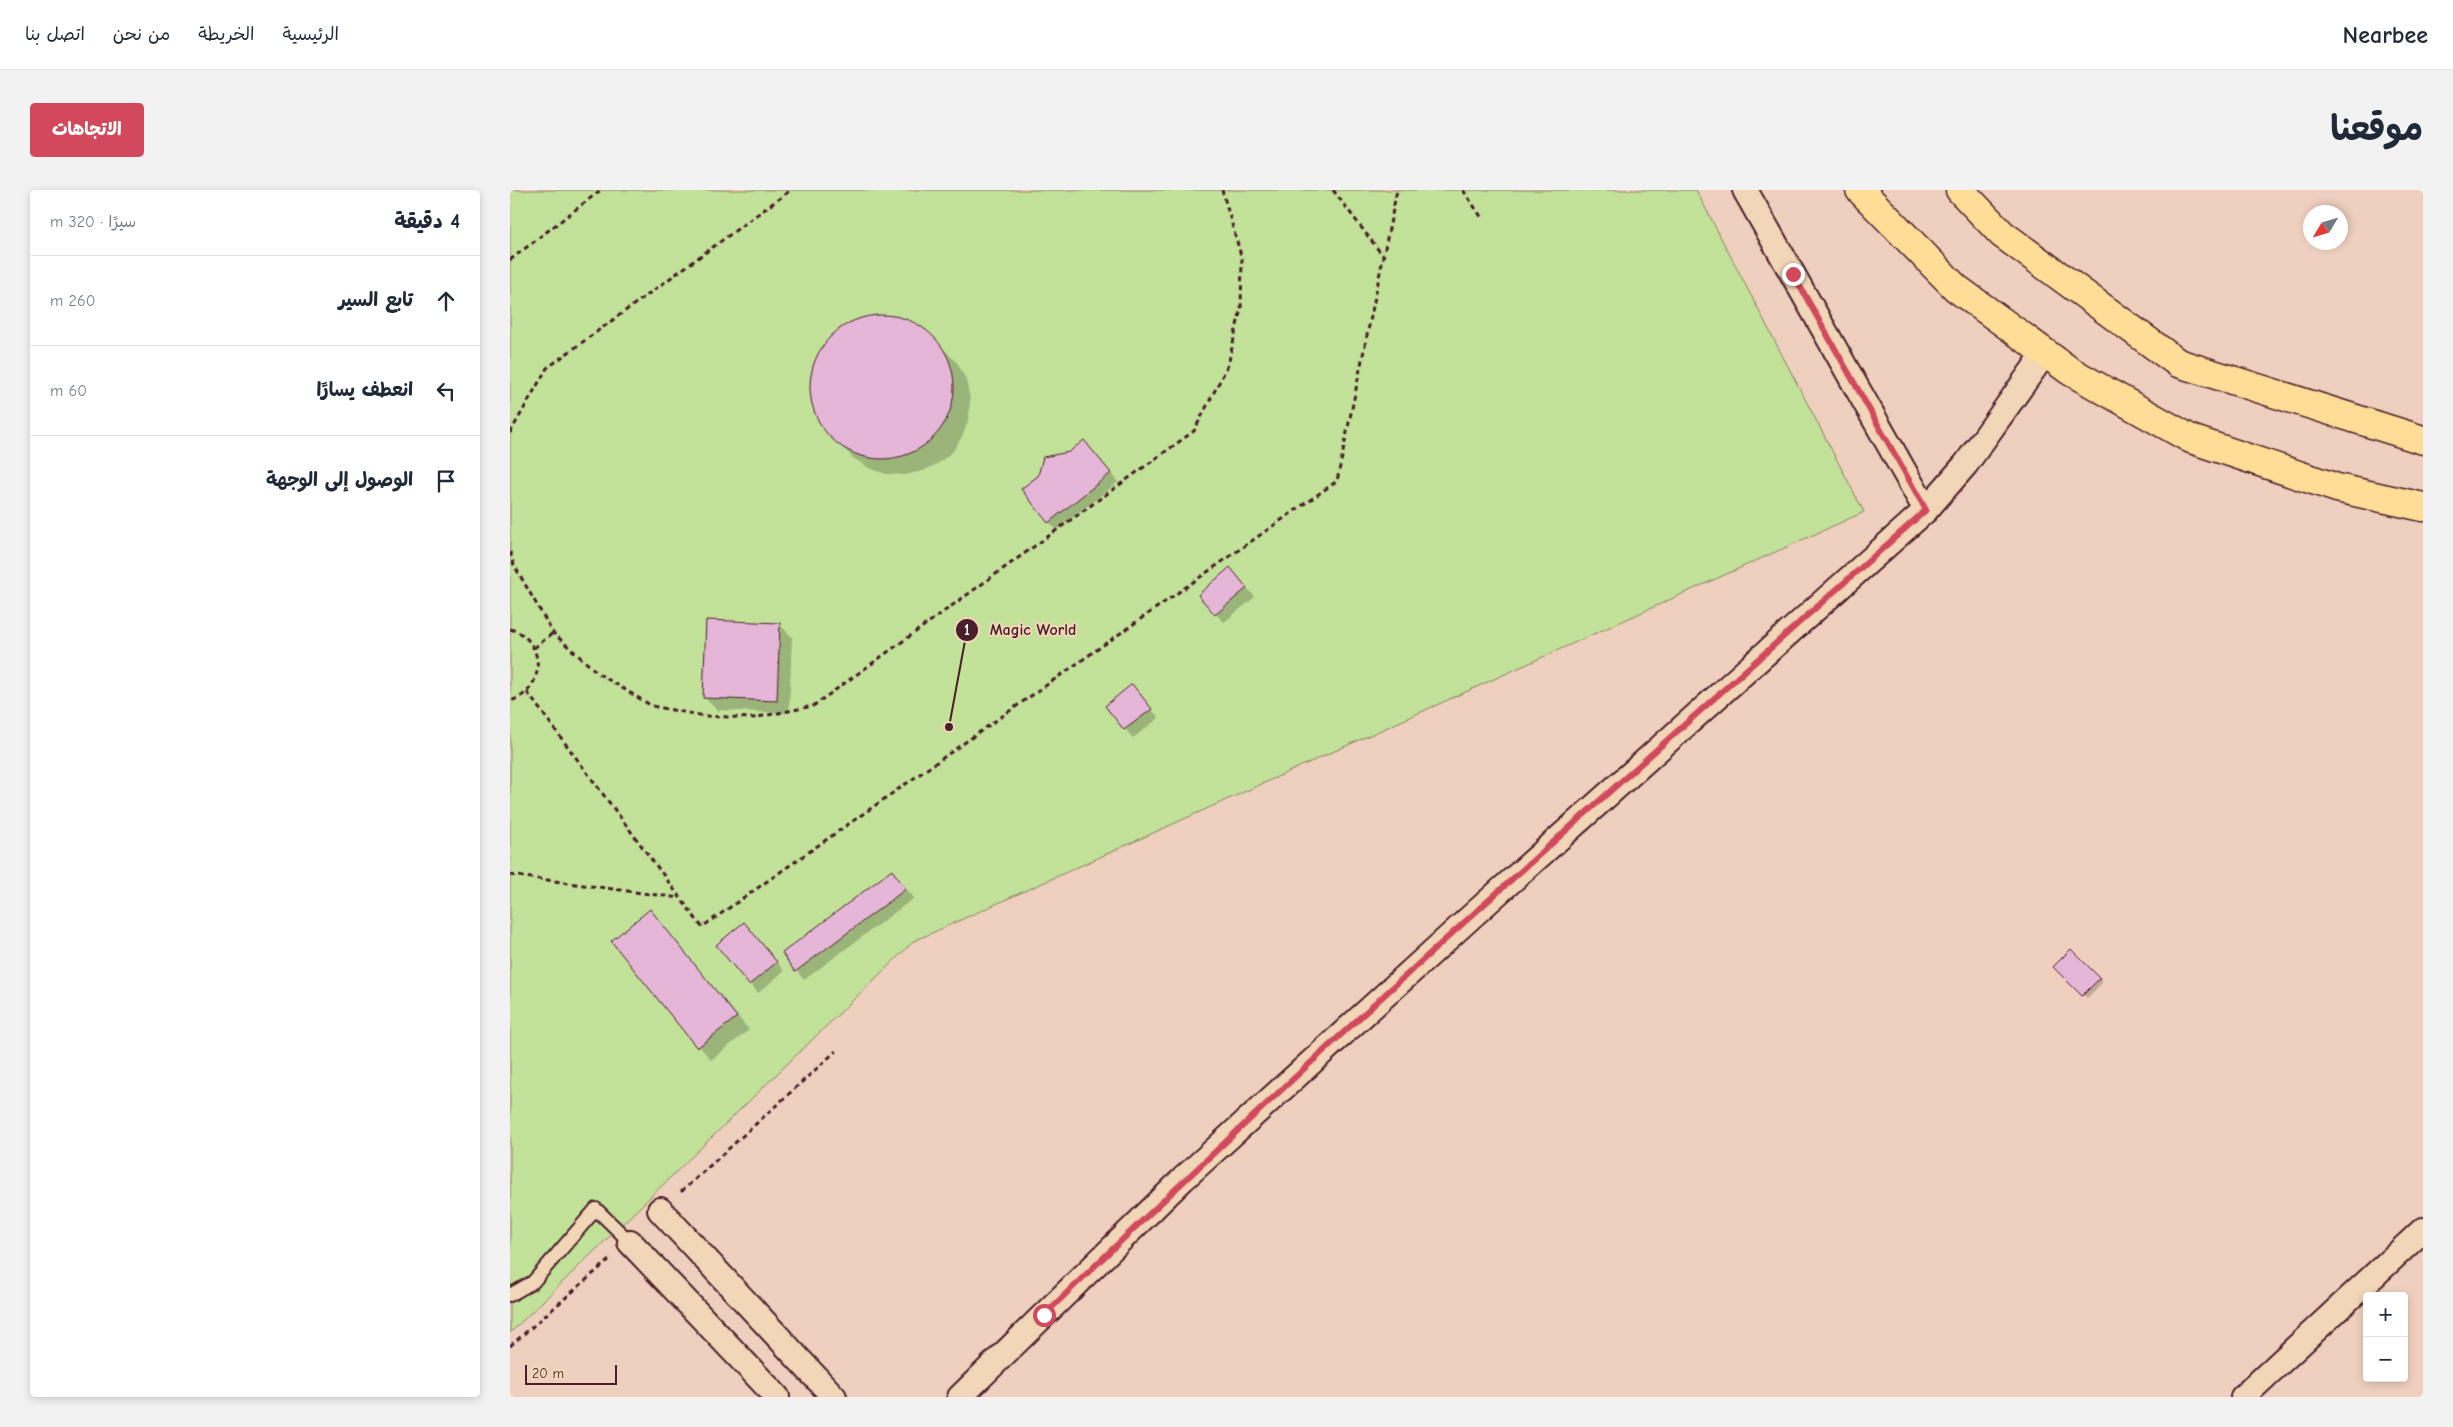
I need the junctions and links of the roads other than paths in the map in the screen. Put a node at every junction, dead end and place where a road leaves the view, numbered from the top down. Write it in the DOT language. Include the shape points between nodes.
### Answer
graph roads {
  1 [pos="1745,190"];
  2 [pos="1860,190"];
  3 [pos="1960,190"];
  4 [pos="2045,353"];
  5 [pos="2423,440"];
  6 [pos="2423,507"];
  7 [pos="1926,510"];
  8 [pos="660,1210"];
  9 [pos="2423,1230"];
  10 [pos="630,1242"];
  11 [pos="510,1295"];
  12 [pos="777,1397"];
  13 [pos="834,1397"];
  14 [pos="960,1397"];
  15 [pos="2243,1397"];
  1 -- 7 [label="street"];
  2 -- 4 [label="highway" via="1956,288"];
  3 -- 5 [label="highway" via="2002,234 2178,363"];
  4 -- 6 [label="highway" via="2070,371 2191,440 2337,488"];
  4 -- 7 [label="street" via="1966,464"];
  7 -- 14 [label="street" via="1464,922 1183,1180"];
  8 -- 13 [label="street"];
  9 -- 15 [label="street"];
  10 -- 11 [label="lane" via="596,1209 533,1282"];
  10 -- 12 [label="street"];
}
